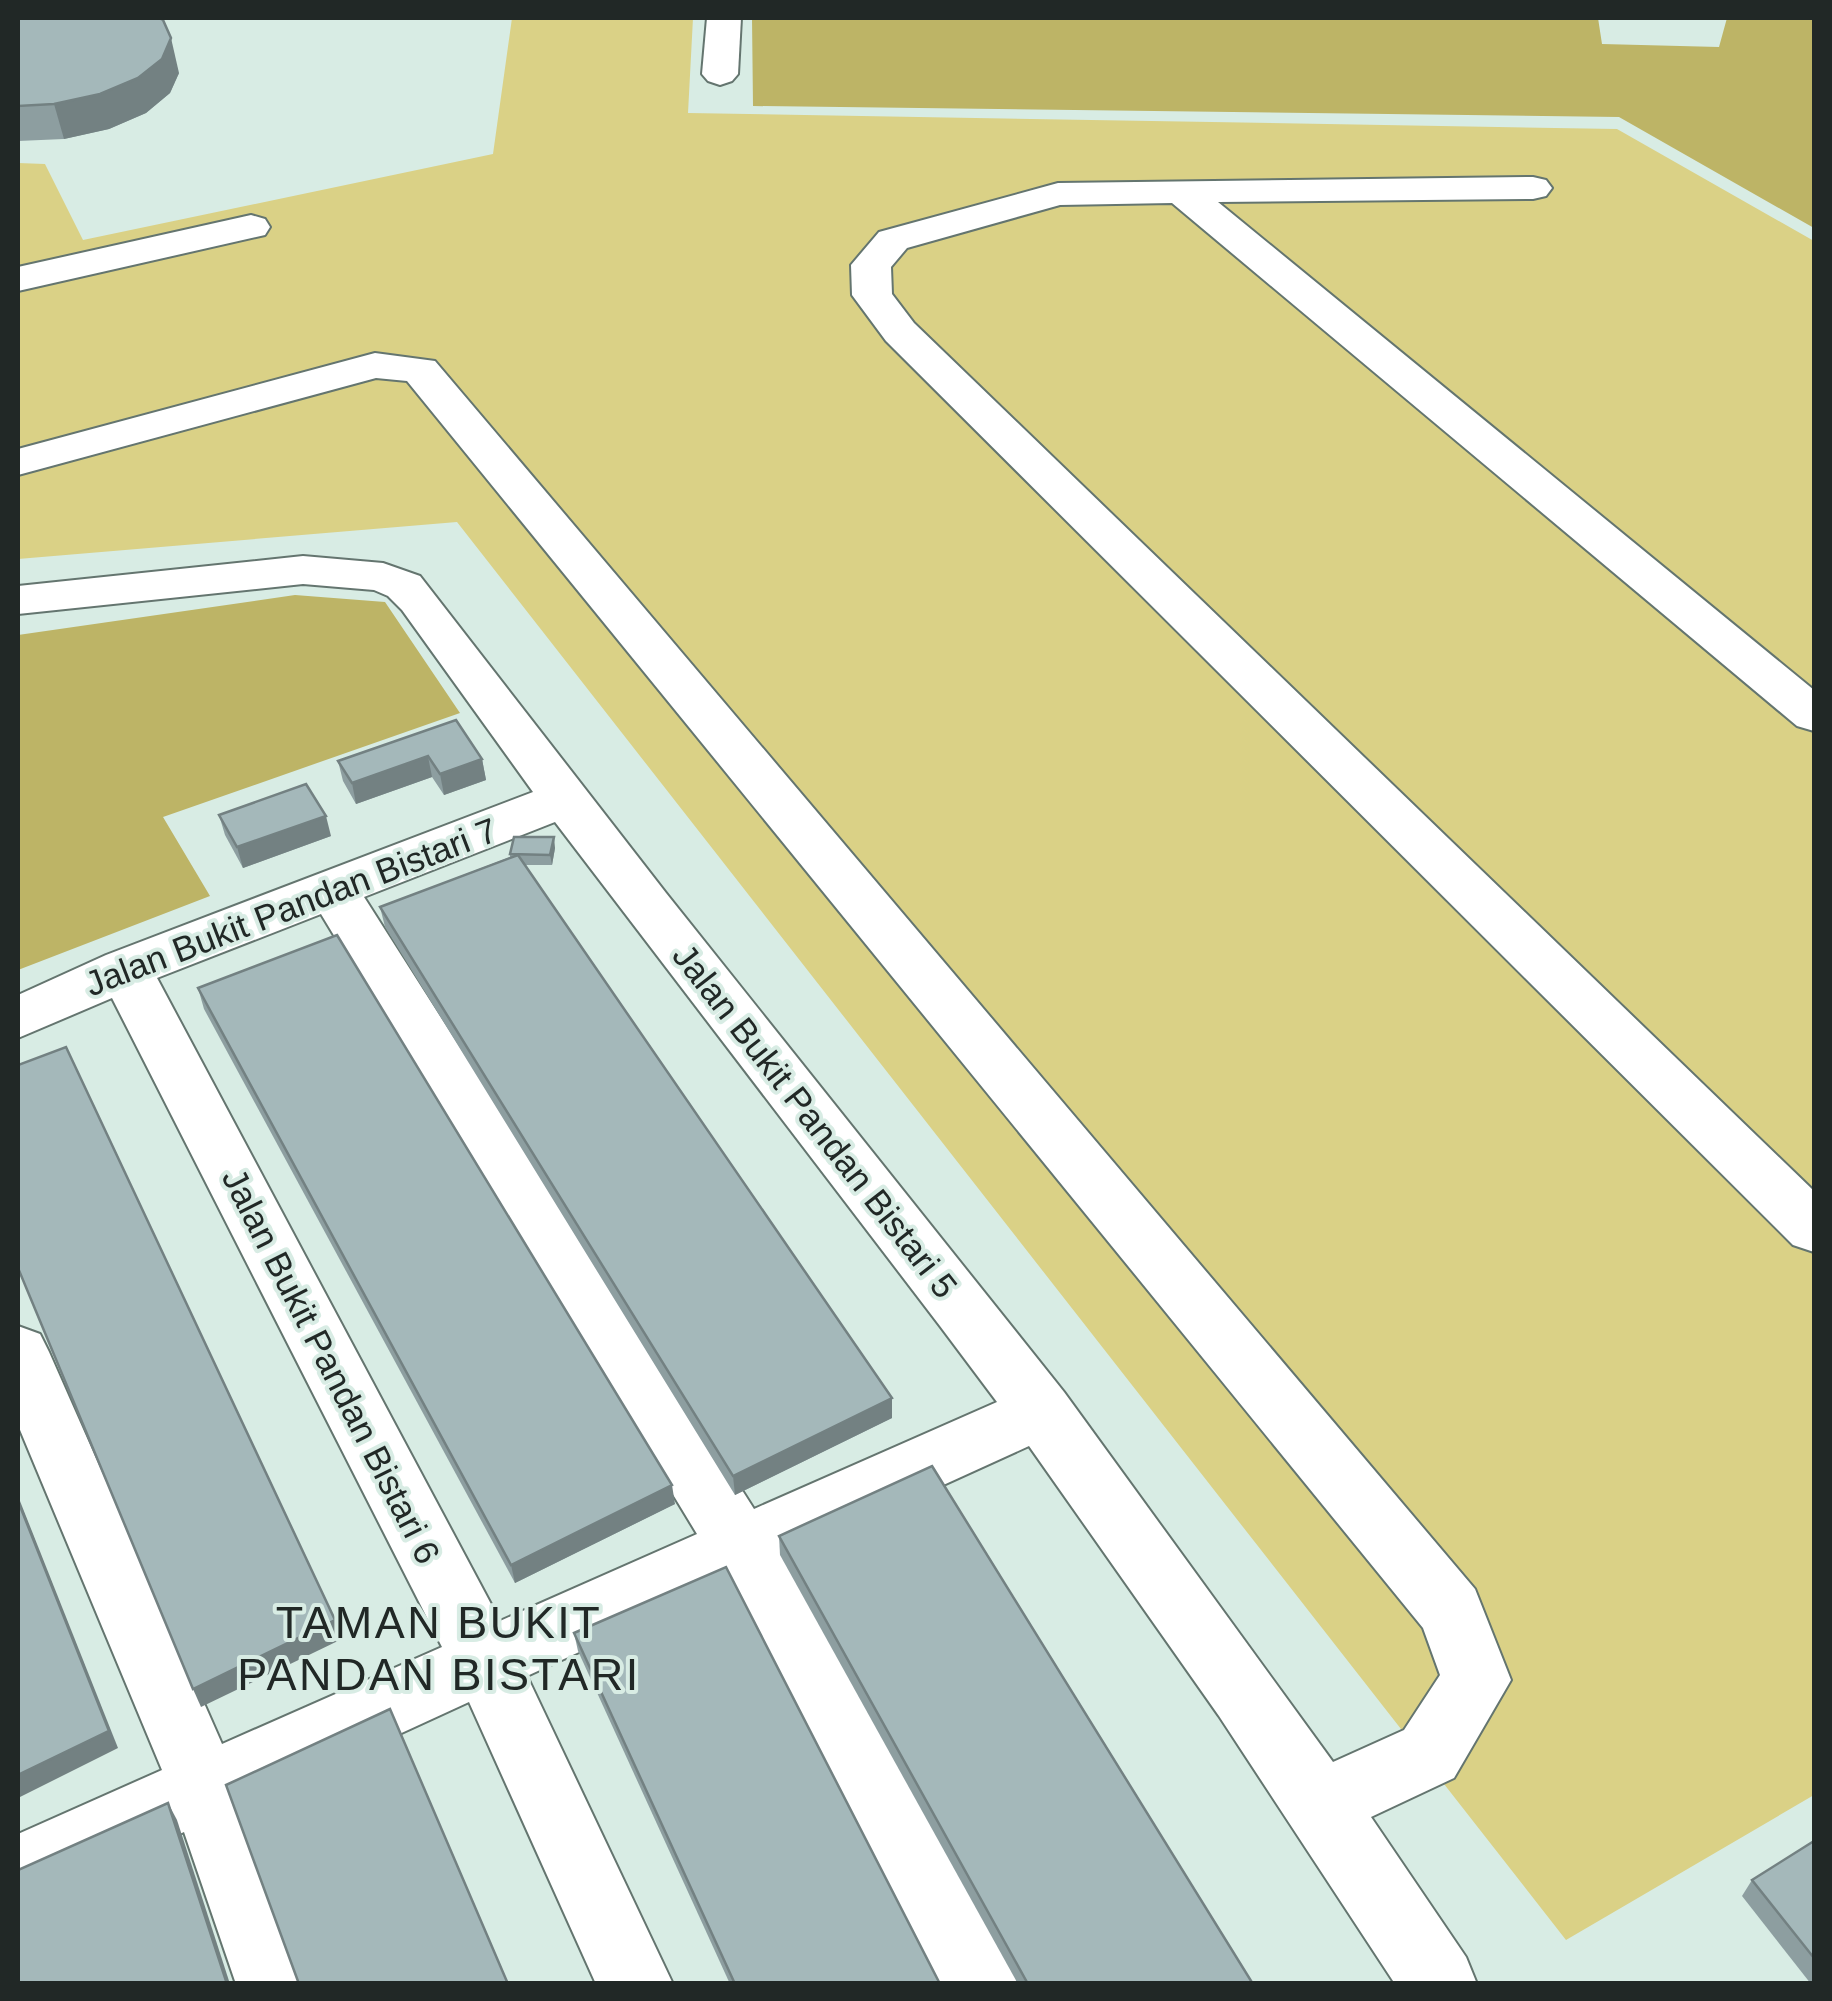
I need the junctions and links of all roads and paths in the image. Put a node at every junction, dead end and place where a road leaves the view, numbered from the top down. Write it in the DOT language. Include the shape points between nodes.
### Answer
graph roads {
  1 [pos="724,18"];
  2 [pos="720,74"];
  3 [pos="1534,188"];
  4 [pos="1182,190"];
  5 [pos="251,227"];
  6 [pos="18,279"];
  7 [pos="18,462"];
  8 [pos="18,600"];
  9 [pos="1814,714"];
  10 [pos="565,799"];
  11 [pos="332,889"];
  12 [pos="125,969"];
  13 [pos="18,1018"];
  14 [pos="1814,1228"];
  15 [pos="18,1352"];
  16 [pos="1041,1412"];
  17 [pos="741,1546"];
  18 [pos="485,1662"];
  19 [pos="205,1787"];
  20 [pos="1321,1804"];
  21 [pos="18,1871"];
  22 [pos="274,1984"];
  23 [pos="635,1984"];
  24 [pos="980,1984"];
  25 [pos="1439,1984"];
  1 -- 2 [label="street"];
  3 -- 4 [label="street"];
  4 -- 9 [label="street"];
  4 -- 14 [label="street" via="1058,194 893,240 871,265 872,295 900,332"];
  5 -- 6 [label="street"];
  7 -- 20 [label="street" via="374,365 420,370 1450,1611 1476,1680 1429,1754"];
  8 -- 10 [label="street, Jalan Bukit Pandan Bistari 5" via="272,571 383,577 418,600"];
  10 -- 11 [label="street, Jalan Bukit Pandan Bistari 7"];
  10 -- 16 [label="street, Jalan Bukit Pandan Bistari 5"];
  11 -- 12 [label="street, Jalan Bukit Pandan Bistari 7"];
  11 -- 17 [label="street"];
  12 -- 13 [label="street, Jalan Bukit Pandan Bistari 7"];
  12 -- 18 [label="street, Jalan Bukit Pandan Bistari 6"];
  15 -- 19 [label="street"];
  16 -- 17 [label="street"];
  16 -- 20 [label="street, Jalan Bukit Pandan Bistari 5"];
  17 -- 18 [label="street"];
  17 -- 24 [label="street"];
  18 -- 19 [label="street"];
  18 -- 23 [label="street, Jalan Bukit Pandan Bistari 6"];
  19 -- 21 [label="street"];
  19 -- 22 [label="street"];
  20 -- 25 [label="street, Jalan Bukit Pandan Bistari 5"];
}
